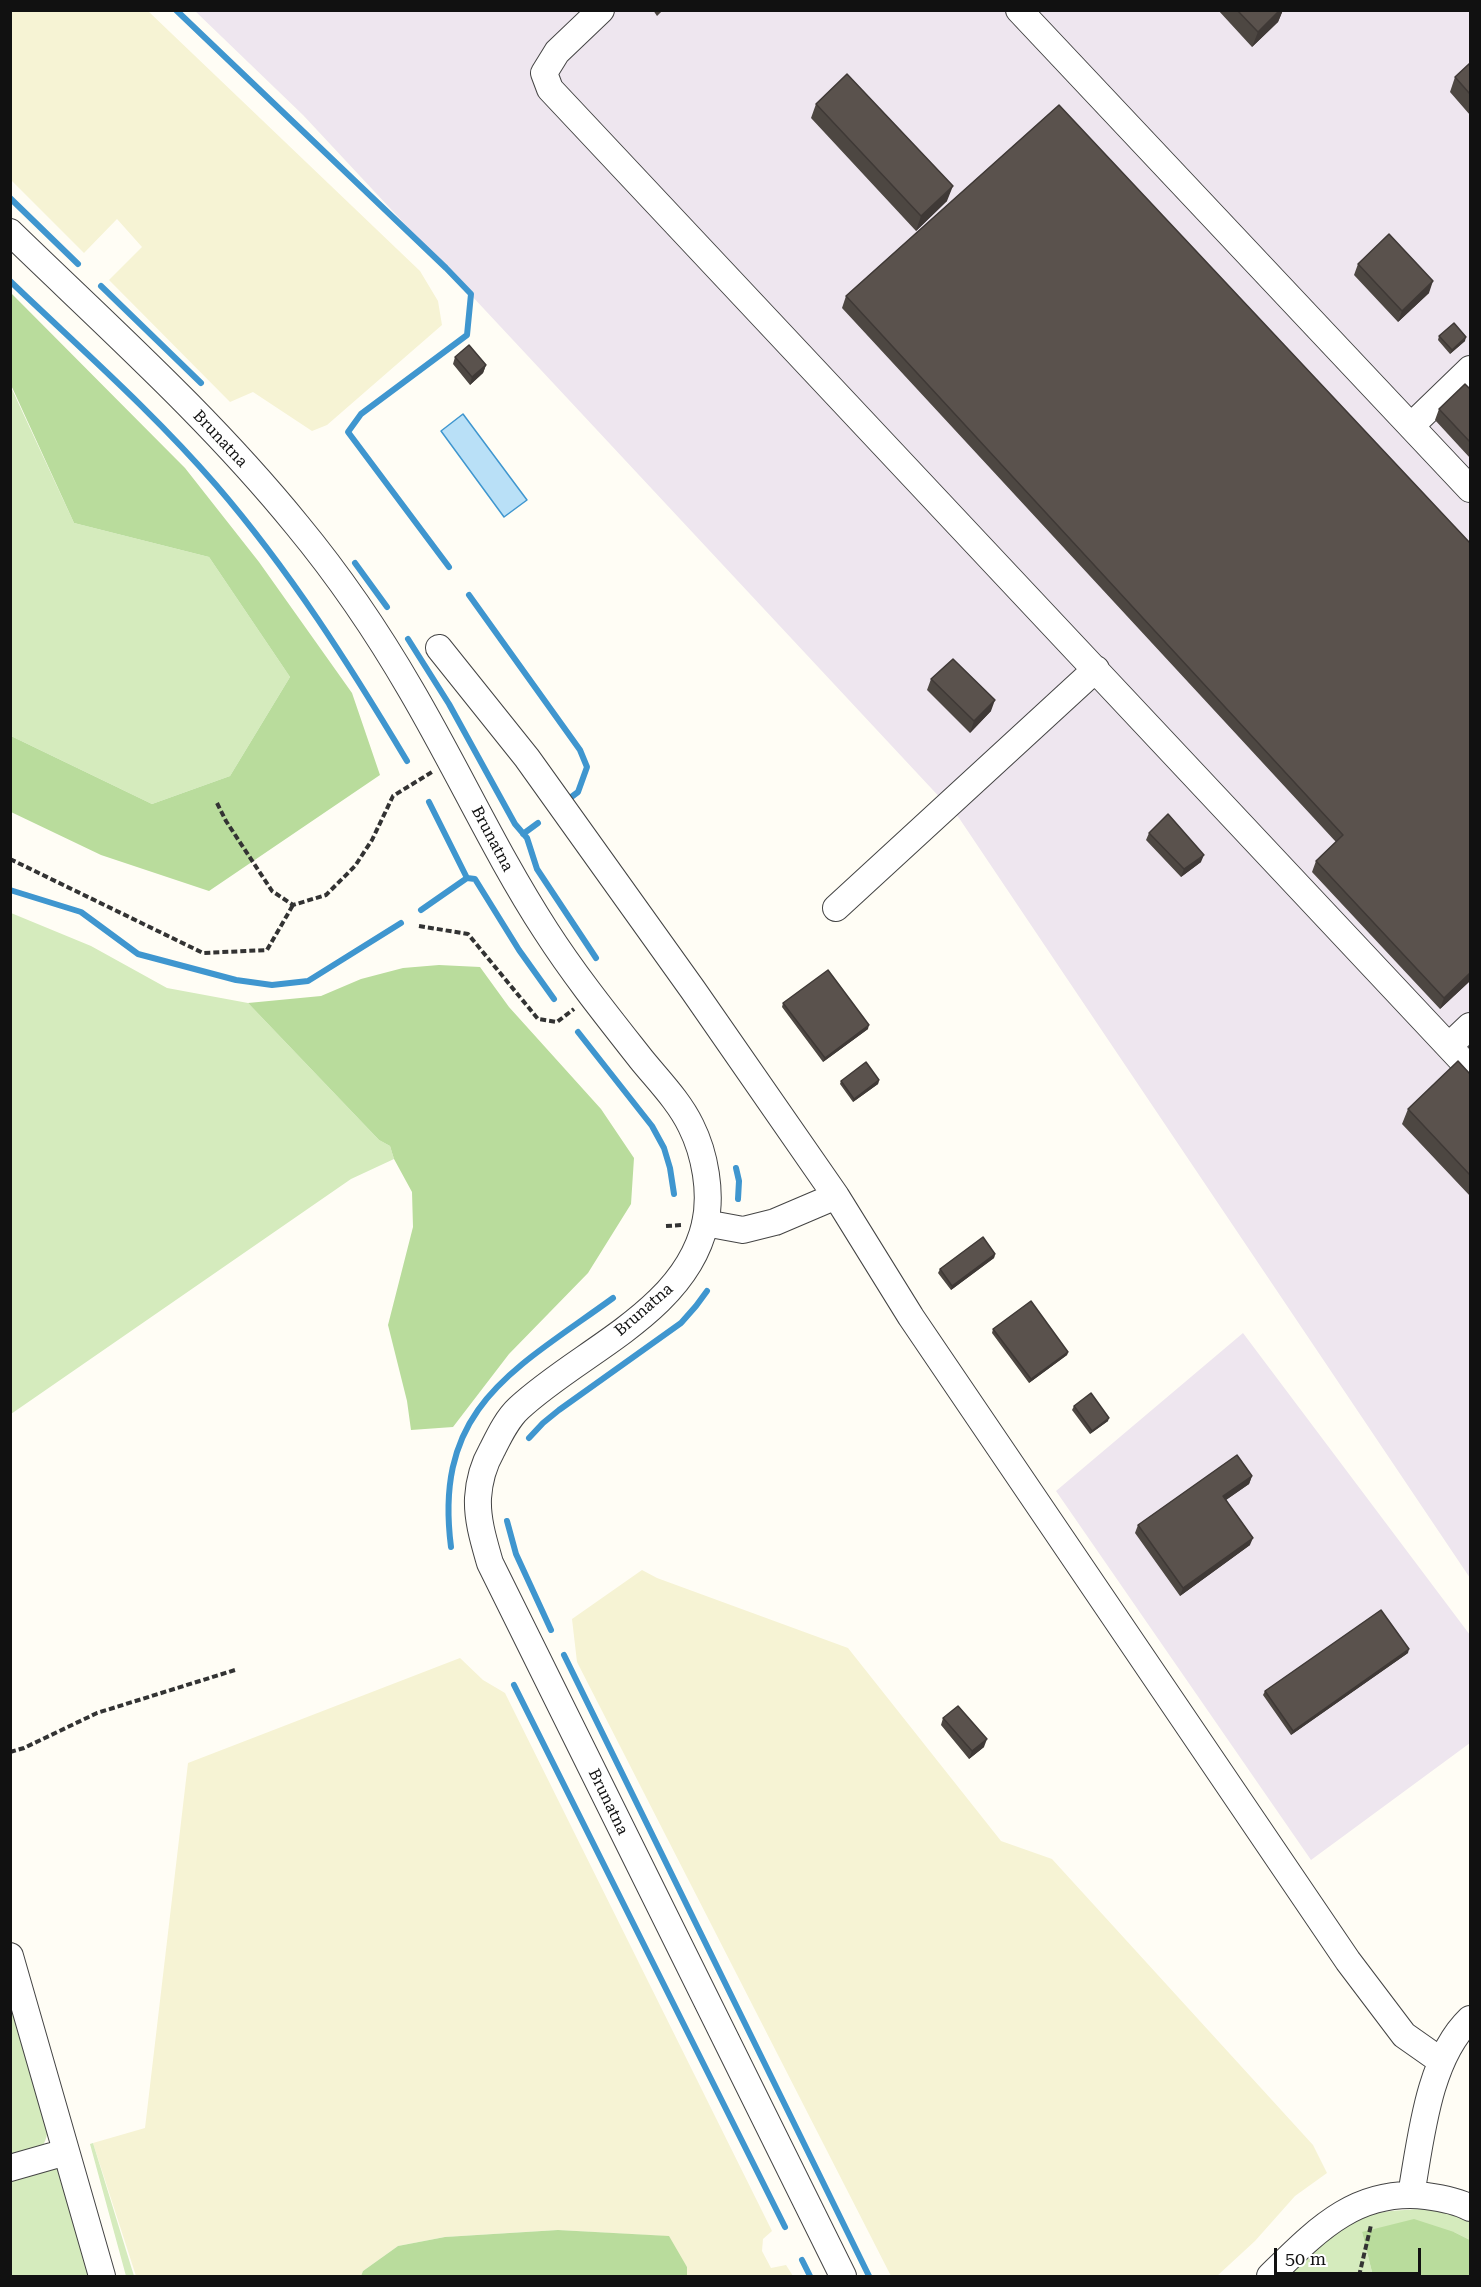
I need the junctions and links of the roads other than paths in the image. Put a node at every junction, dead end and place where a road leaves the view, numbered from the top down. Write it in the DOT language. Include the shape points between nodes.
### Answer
graph roads {
  1 [pos="601,10"];
  2 [pos="1019,10"];
  3 [pos="10,232"];
  4 [pos="1470,369"];
  5 [pos="1411,426"];
  6 [pos="1470,489"];
  7 [pos="439,648"];
  8 [pos="1096,669"];
  9 [pos="836,908"];
  10 [pos="1470,1026"];
  11 [pos="1449,1046"];
  12 [pos="1470,1069"];
  13 [pos="836,1196"];
  14 [pos="693,1227"];
  15 [pos="10,1956"];
  16 [pos="1470,2019"];
  17 [pos="1441,2061"];
  18 [pos="66,2152"];
  19 [pos="10,2168"];
  20 [pos="1411,2194"];
  21 [pos="1470,2208"];
  22 [pos="102,2277"];
  23 [pos="843,2277"];
  24 [pos="1270,2277"];
  1 -- 8 [label="street" via="557,52 544,73 549,89"];
  2 -- 5 [label="street"];
  3 -- 14 [label="street, Brunatna" via="244,464 297,525 378,635 515,883 548,935 691,1125 705,1170 708,1198"];
  4 -- 5 [label="street"];
  5 -- 6 [label="street"];
  7 -- 13 [label="street" via="527,758"];
  8 -- 9 [label="street"];
  8 -- 11 [label="street"];
  10 -- 11 [label="street"];
  11 -- 12 [label="street"];
  13 -- 14 [label="street" via="775,1222 743,1230"];
  13 -- 17 [label="street" via="911,1317 1348,1961 1404,2035"];
  14 -- 23 [label="street, Brunatna" via="689,1265 672,1288 648,1311 515,1411 485,1464 478,1496 481,1532 494,1572"];
  15 -- 18 [label="street"];
  16 -- 17 [label="street" via="1450,2042"];
  17 -- 20 [label="street"];
  18 -- 19 [label="street"];
  18 -- 22 [label="street"];
  20 -- 21 [label="street"];
  20 -- 24 [label="street" via="1377,2198 1341,2214"];
}
